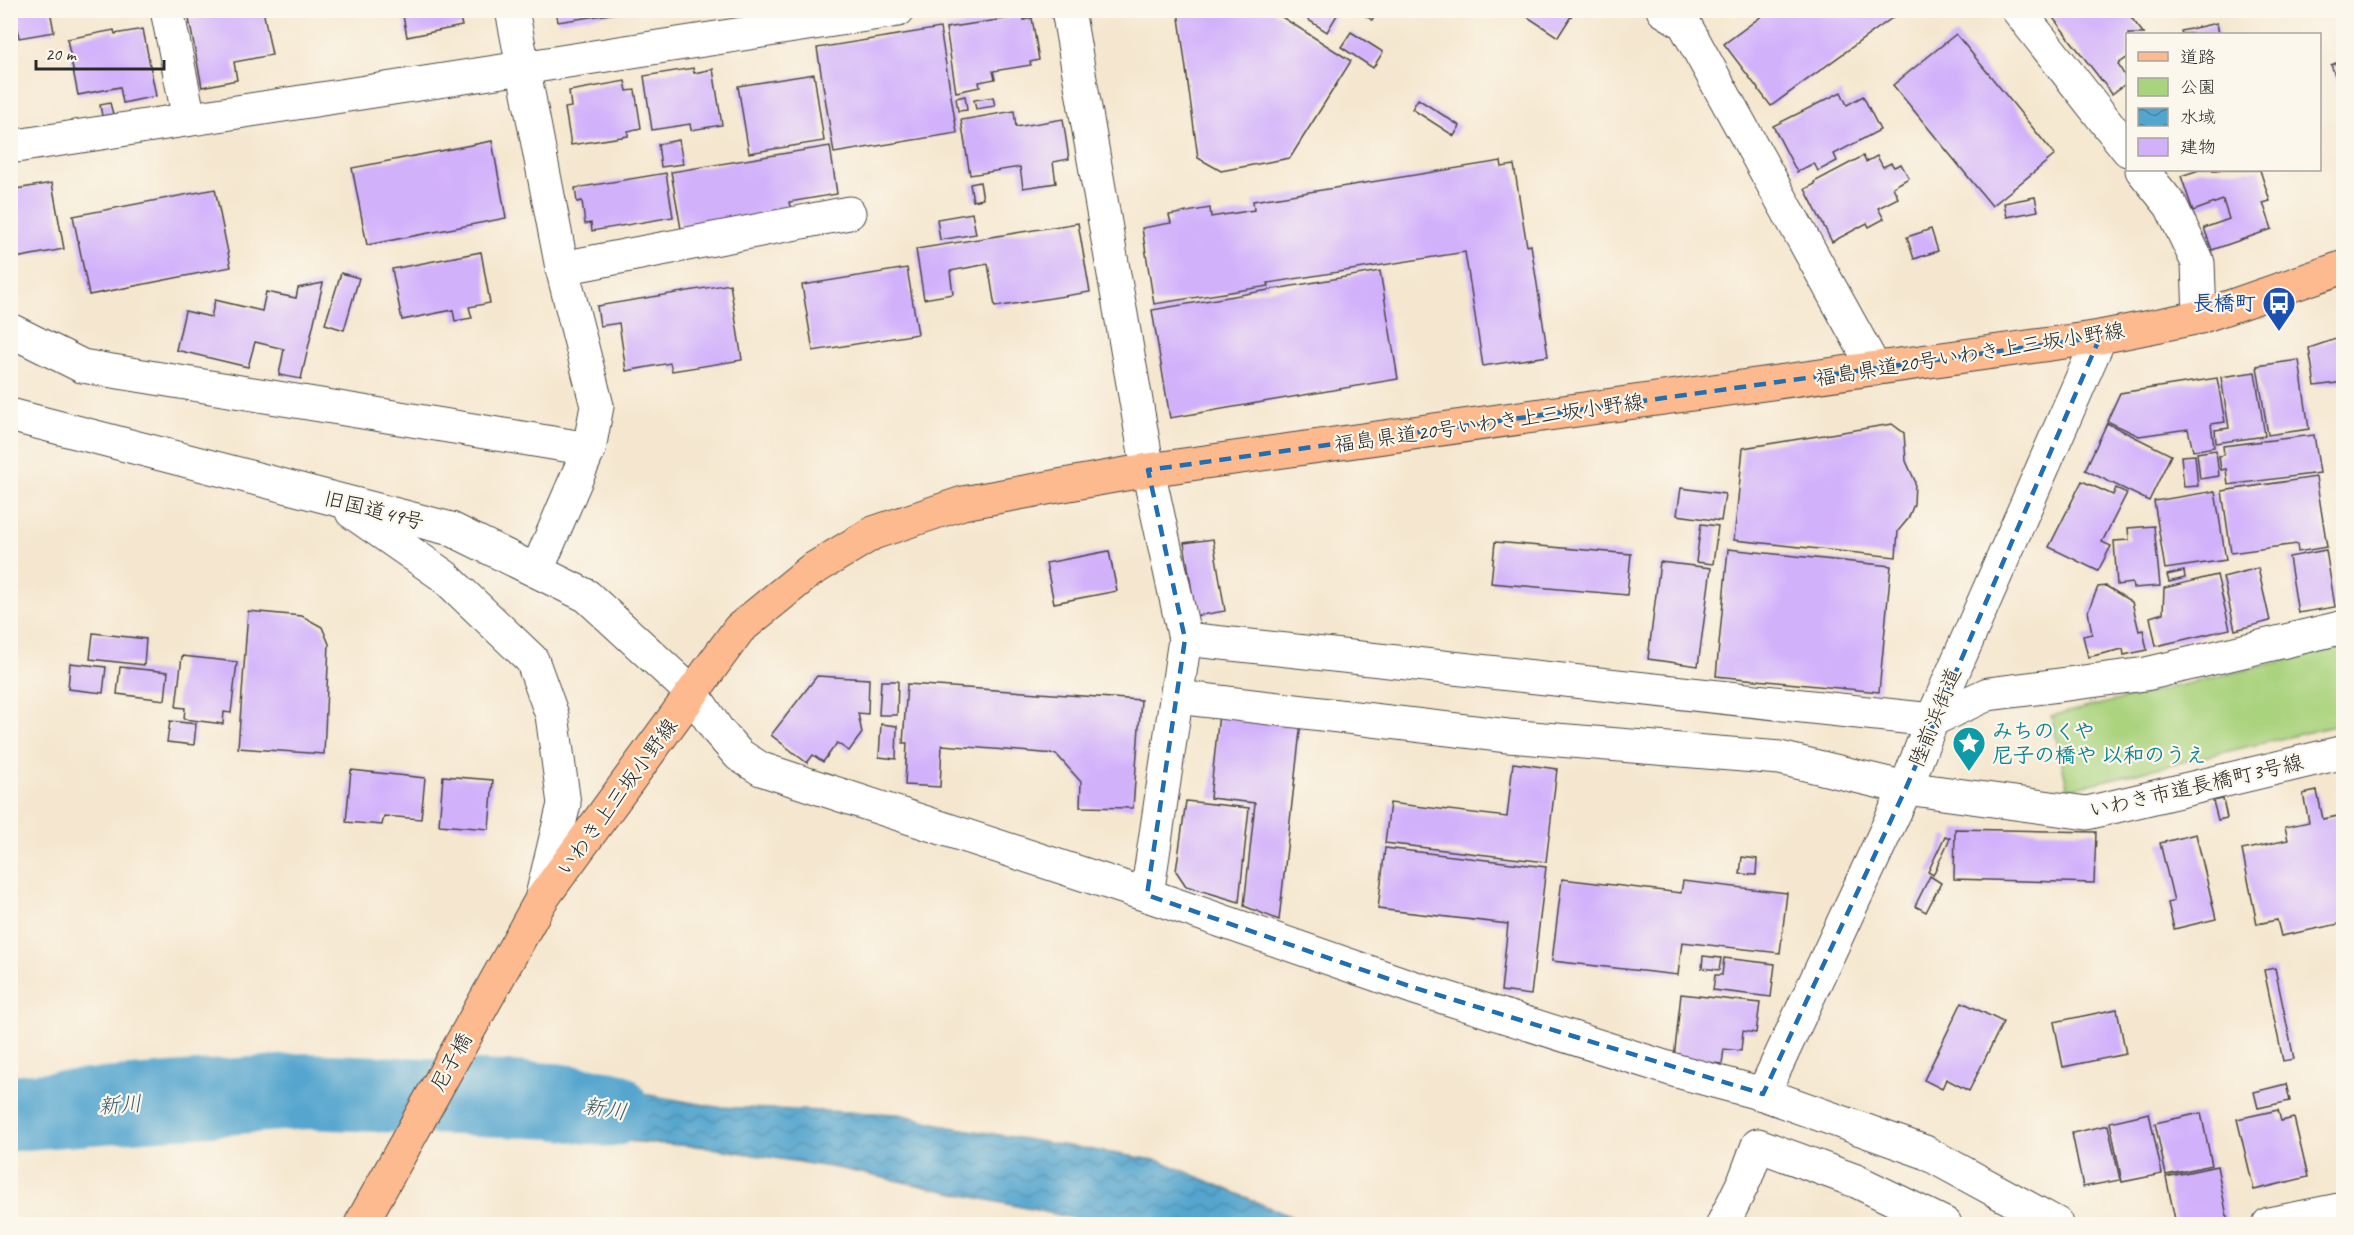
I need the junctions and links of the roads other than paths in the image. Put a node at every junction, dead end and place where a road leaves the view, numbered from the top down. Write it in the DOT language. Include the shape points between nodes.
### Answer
graph roads {
  1 [pos="167,10"];
  2 [pos="512,10"];
  3 [pos="898,10"];
  4 [pos="1068,10"];
  5 [pos="2018,10"];
  6 [pos="1683,15"];
  7 [pos="523,69"];
  8 [pos="189,119"];
  9 [pos="10,147"];
  10 [pos="2126,149"];
  11 [pos="2143,171"];
  12 [pos="849,213"];
  13 [pos="2343,267"];
  14 [pos="562,268"];
  15 [pos="2200,317"];
  16 [pos="10,330"];
  17 [pos="2100,337"];
  18 [pos="1875,369"];
  19 [pos="10,415"];
  20 [pos="589,449"];
  21 [pos="1148,470"];
  22 [pos="336,501"];
  23 [pos="537,570"];
  24 [pos="2343,627"];
  25 [pos="1185,639"];
  26 [pos="693,694"];
  27 [pos="1177,697"];
  28 [pos="1932,720"];
  29 [pos="2343,752"];
  30 [pos="1906,788"];
  31 [pos="1147,894"];
  32 [pos="541,900"];
  33 [pos="1764,1094"];
  34 [pos="2343,1209"];
  35 [pos="361,1224"];
  36 [pos="1723,1224"];
  37 [pos="1945,1224"];
  38 [pos="2056,1224"];
  39 [pos="2269,1224"];
  1 -- 8 [label="street"];
  2 -- 7 [label="street"];
  3 -- 7 [label="street"];
  4 -- 21 [label="street"];
  5 -- 10 [label="street"];
  6 -- 18 [label="street"];
  7 -- 8 [label="street"];
  7 -- 14 [label="street"];
  8 -- 9 [label="street"];
  11 -- 15 [label="street" via="2170,206 2198,262"];
  12 -- 14 [label="street"];
  13 -- 15 [label="main road, 福島県道20号いわき上三坂小野線"];
  14 -- 20 [label="street" via="597,406"];
  15 -- 17 [label="main road, 福島県道20号いわき上三坂小野線"];
  16 -- 20 [label="street" via="82,366"];
  17 -- 18 [label="main road, 福島県道20号いわき上三坂小野線"];
  17 -- 28 [label="street, 陸前浜街道"];
  18 -- 21 [label="main road, 福島県道20号いわき上三坂小野線"];
  19 -- 22 [label="street, 旧国道49号"];
  20 -- 23 [label="street"];
  21 -- 25 [label="street"];
  21 -- 26 [label="main road, 福島県道20号いわき上三坂小野線" via="963,503 873,533 810,571 739,629"];
  22 -- 23 [label="street, 旧国道49号" via="451,530"];
  22 -- 32 [label="street" via="444,576 532,660 552,714 564,804"];
  23 -- 26 [label="street, 旧国道49号" via="586,596"];
  24 -- 28 [label="street" via="2146,674 1988,694"];
  25 -- 27 [label="street"];
  25 -- 28 [label="street"];
  26 -- 31 [label="street, 旧国道49号" via="739,755 761,769"];
  26 -- 32 [label="main road, いわき上三坂小野線"];
  27 -- 30 [label="street, いわき市道長橋町3号線" via="1508,736 1780,758"];
  27 -- 31 [label="street"];
  28 -- 30 [label="street, 陸前浜街道"];
  29 -- 30 [label="street, いわき市道長橋町3号線" via="2087,813"];
  30 -- 33 [label="street, 陸前浜街道"];
  31 -- 33 [label="street, 旧国道49号" via="1412,987 1677,1071"];
  32 -- 35 [label="main road, 尼子橋"];
  33 -- 38 [label="street, 旧国道49号" via="1925,1152"];
  34 -- 39 [label="street"];
  36 -- 37 [label="street" via="1758,1145 1856,1181"];
}
